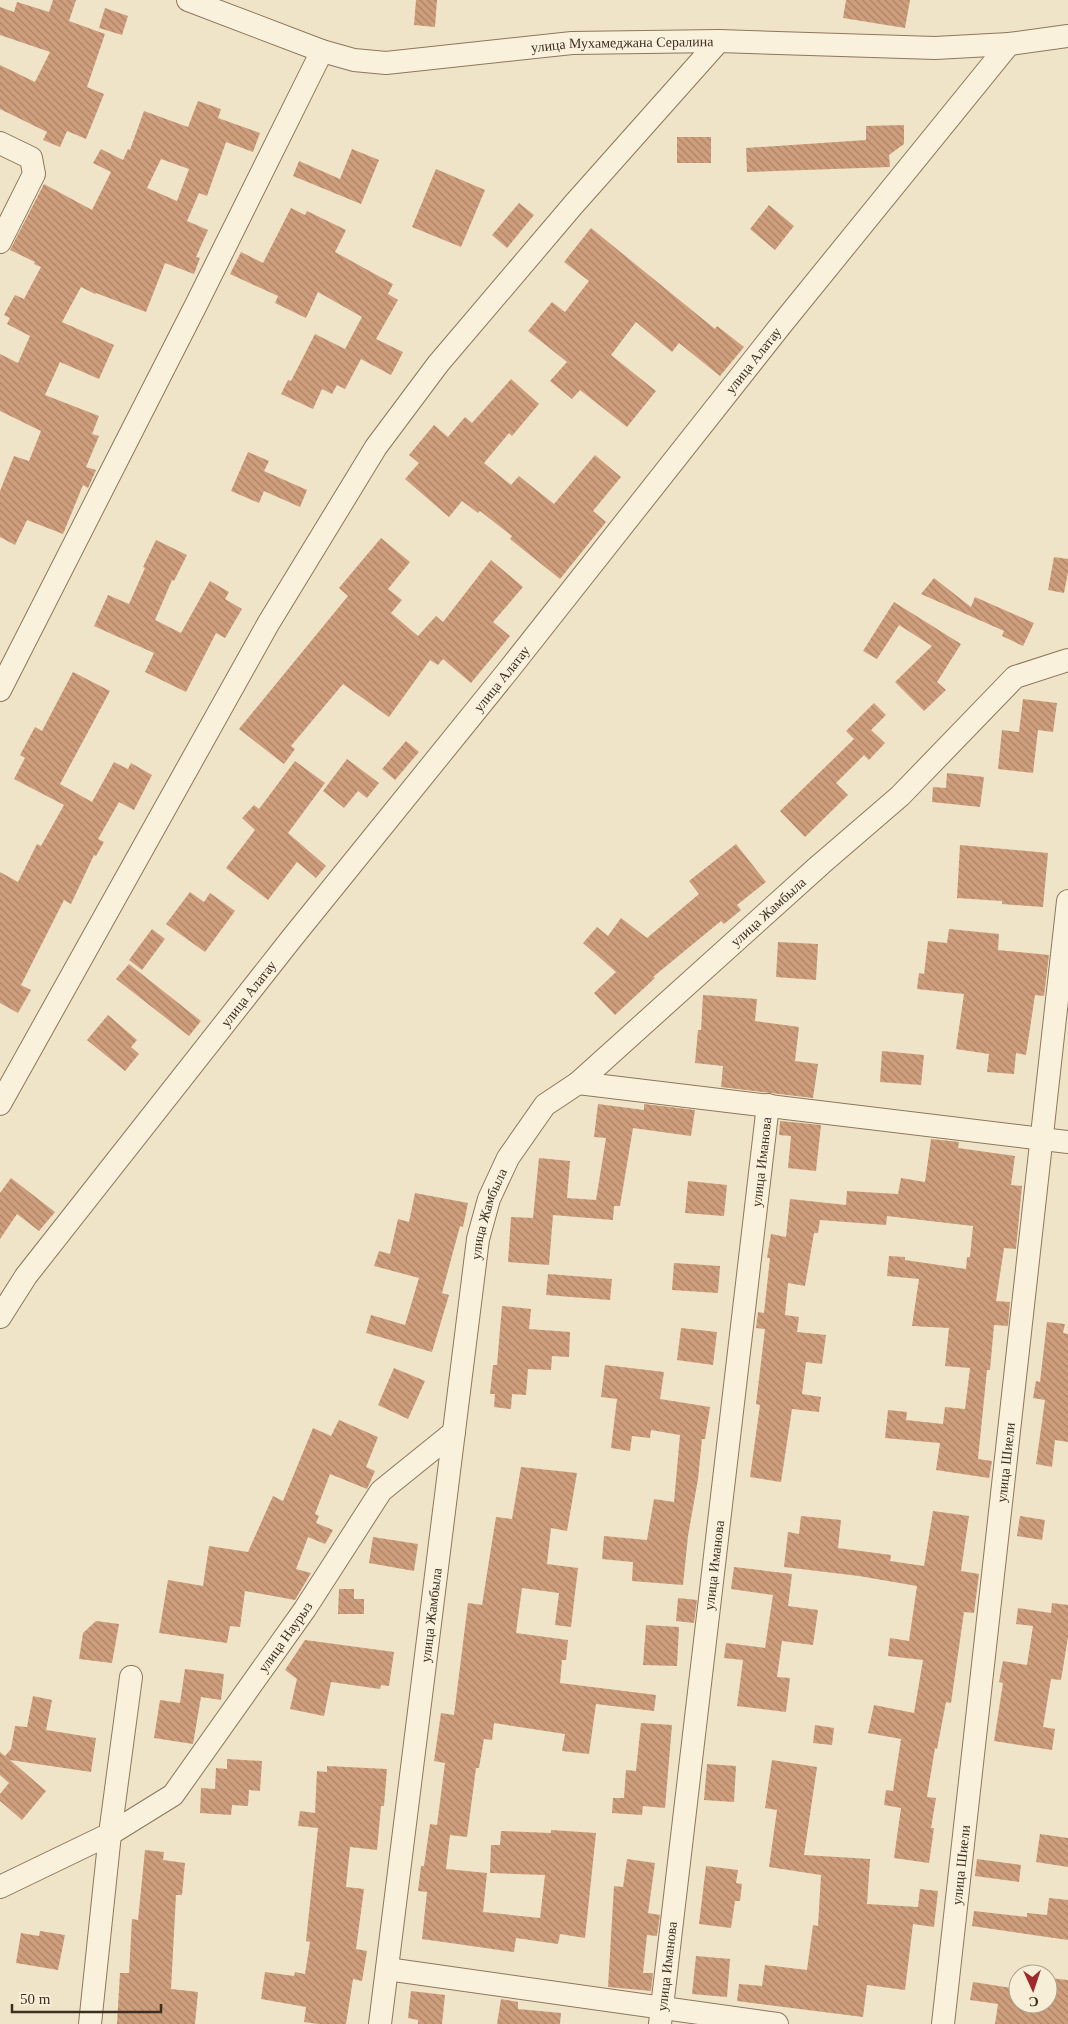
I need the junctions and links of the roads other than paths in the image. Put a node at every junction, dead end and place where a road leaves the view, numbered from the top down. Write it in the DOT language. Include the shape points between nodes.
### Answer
graph roads {
  1 [pos="188,0"];
  2 [pos="1068,36"];
  3 [pos="719,41"];
  4 [pos="1008,44"];
  5 [pos="322,51"];
  6 [pos="0,144"];
  7 [pos="0,242"];
  8 [pos="1068,660"];
  9 [pos="0,690"];
  10 [pos="1068,902"];
  11 [pos="578,1083"];
  12 [pos="0,1104"];
  13 [pos="768,1105"];
  14 [pos="1042,1138"];
  15 [pos="1068,1142"];
  16 [pos="0,1317"];
  17 [pos="454,1432"];
  18 [pos="131,1677"];
  19 [pos="110,1834"];
  20 [pos="0,1887"];
  21 [pos="387,1969"];
  22 [pos="661,2016"];
  23 [pos="90,2024"];
  24 [pos="380,2024"];
  25 [pos="777,2024"];
  26 [pos="943,2024"];
  1 -- 5 [label="street, улица Мухамеджана Сералина"];
  2 -- 4 [label="street, улица Мухамеджана Сералина"];
  3 -- 4 [label="street, улица Мухамеджана Сералина" via="935,48"];
  3 -- 5 [label="street, улица Мухамеджана Сералина" via="572,43 386,63 354,60"];
  3 -- 12 [label="street" via="438,364 376,447 268,624"];
  4 -- 16 [label="street, улица Алатау" via="292,938 26,1276"];
  5 -- 9 [label="street"];
  6 -- 7 [label="street" via="31,158 34,174"];
  8 -- 11 [label="street, улица Жамбыла" via="1014,677 900,796"];
  10 -- 14 [label="street, улица Шиели"];
  11 -- 13 [label="street"];
  11 -- 17 [label="street, улица Жамбыла" via="545,1106 508,1158 488,1199 478,1238"];
  13 -- 14 [label="street"];
  13 -- 22 [label="street, улица Иманова"];
  14 -- 15 [label="street"];
  14 -- 26 [label="street, улица Шиели"];
  17 -- 19 [label="street, улица Наурыз" via="381,1491 305,1609 173,1795"];
  17 -- 21 [label="street, улица Жамбыла"];
  18 -- 19 [label="street"];
  19 -- 20 [label="street, улица Наурыз"];
  19 -- 23 [label="street"];
  21 -- 22 [label="street"];
  21 -- 24 [label="street, улица Жамбыла"];
  22 -- 25 [label="street"];
}
